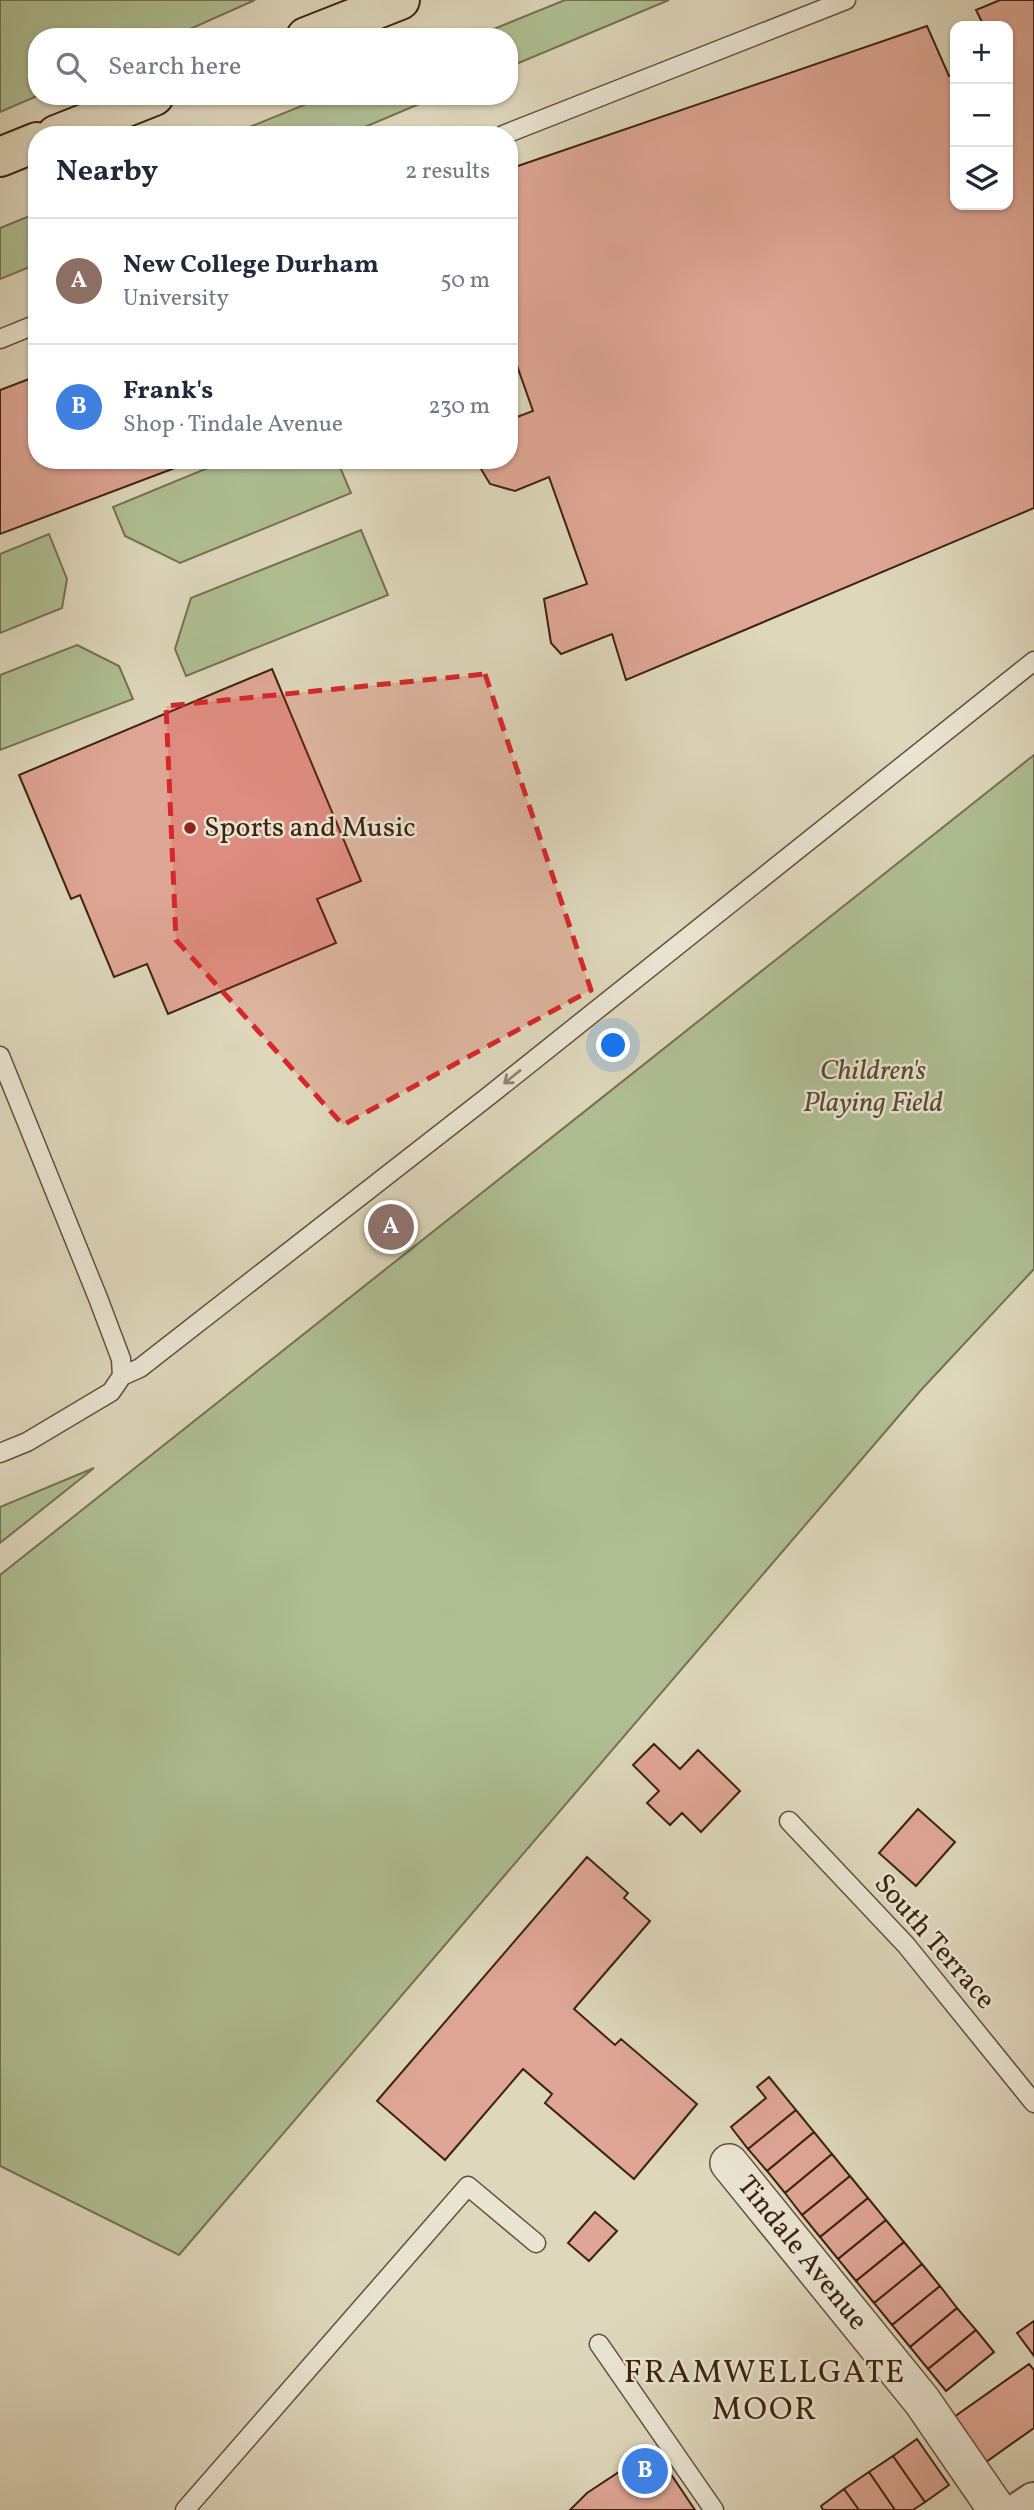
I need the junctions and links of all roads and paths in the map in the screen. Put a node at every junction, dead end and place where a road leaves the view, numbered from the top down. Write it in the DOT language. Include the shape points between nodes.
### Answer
graph roads {
  1 [pos="400,0"];
  2 [pos="846,0"];
  3 [pos="329,28"];
  4 [pos="131,105"];
  5 [pos="79,126"];
  6 [pos="518,129"];
  7 [pos="28,146"];
  8 [pos="0,157"];
  9 [pos="28,328"];
  10 [pos="0,339"];
  11 [pos="1034,661"];
  12 [pos="0,1056"];
  13 [pos="122,1376"];
  14 [pos="0,1452"];
  15 [pos="789,1821"];
  16 [pos="1034,2104"];
  17 [pos="729,2163"];
  18 [pos="536,2243"];
  19 [pos="599,2344"];
  20 [pos="1034,2502"];
  21 [pos="186,2510"];
  22 [pos="714,2510"];
  23 [pos="997,2510"];
  24 [pos="1022,2510"];
  1 -- 3 [label="highway"];
  2 -- 6 [label="lane"];
  4 -- 5 [label="highway"];
  7 -- 8 [label="highway"];
  9 -- 10 [label="lane"];
  11 -- 13 [label="lane, one-way" via="490,1095 140,1368"];
  12 -- 13 [label="lane" via="98,1298 121,1359"];
  13 -- 14 [label="lane" via="111,1392 27,1442"];
  15 -- 16 [label="lane, South Terrace" via="906,1945"];
  17 -- 23 [label="street, Tindale Avenue" via="922,2400"];
  18 -- 21 [label="lane" via="468,2186"];
  19 -- 22 [label="lane"];
  20 -- 24 [label="street"];
}
